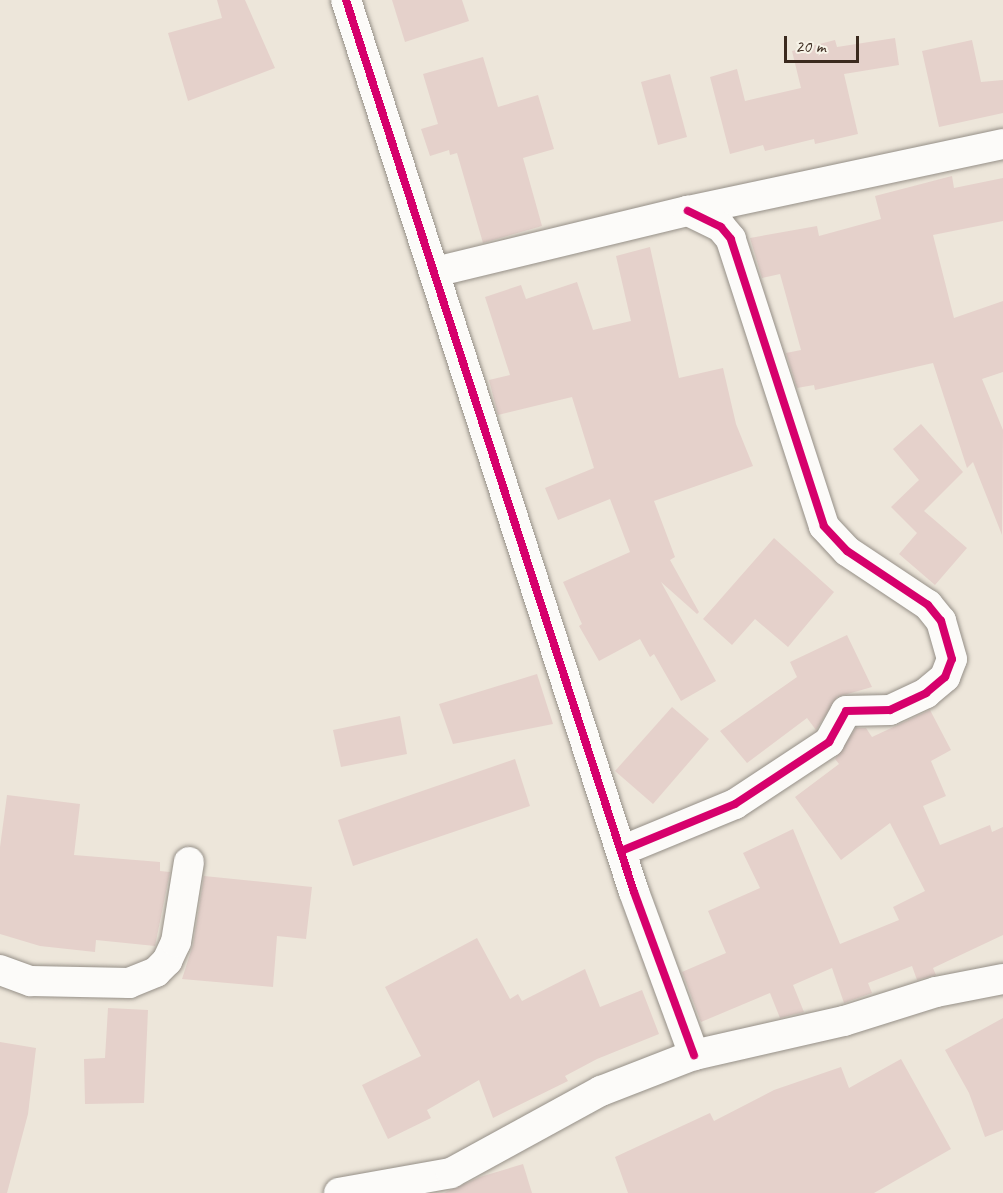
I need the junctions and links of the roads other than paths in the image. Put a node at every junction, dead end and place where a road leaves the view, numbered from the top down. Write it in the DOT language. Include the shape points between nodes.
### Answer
graph roads {
  1 [pos="346,0"];
  2 [pos="1003,144"];
  3 [pos="687,211"];
  4 [pos="435,272"];
  5 [pos="621,852"];
  6 [pos="189,862"];
  7 [pos="0,970"];
  8 [pos="1003,979"];
  9 [pos="694,1054"];
  10 [pos="339,1193"];
  1 -- 4 [label="street"];
  2 -- 3 [label="street"];
  3 -- 4 [label="street"];
  3 -- 5 [label="street" via="721,227 731,239 824,526 847,552 928,605 940,621 952,659 945,677 926,693 890,710 846,711 829,742 735,804"];
  4 -- 5 [label="street"];
  5 -- 9 [label="street"];
  6 -- 7 [label="street" via="176,942 167,961 156,972 129,983 31,981"];
  8 -- 9 [label="street" via="936,992 844,1021"];
  9 -- 10 [label="street" via="601,1091 451,1173"];
}
